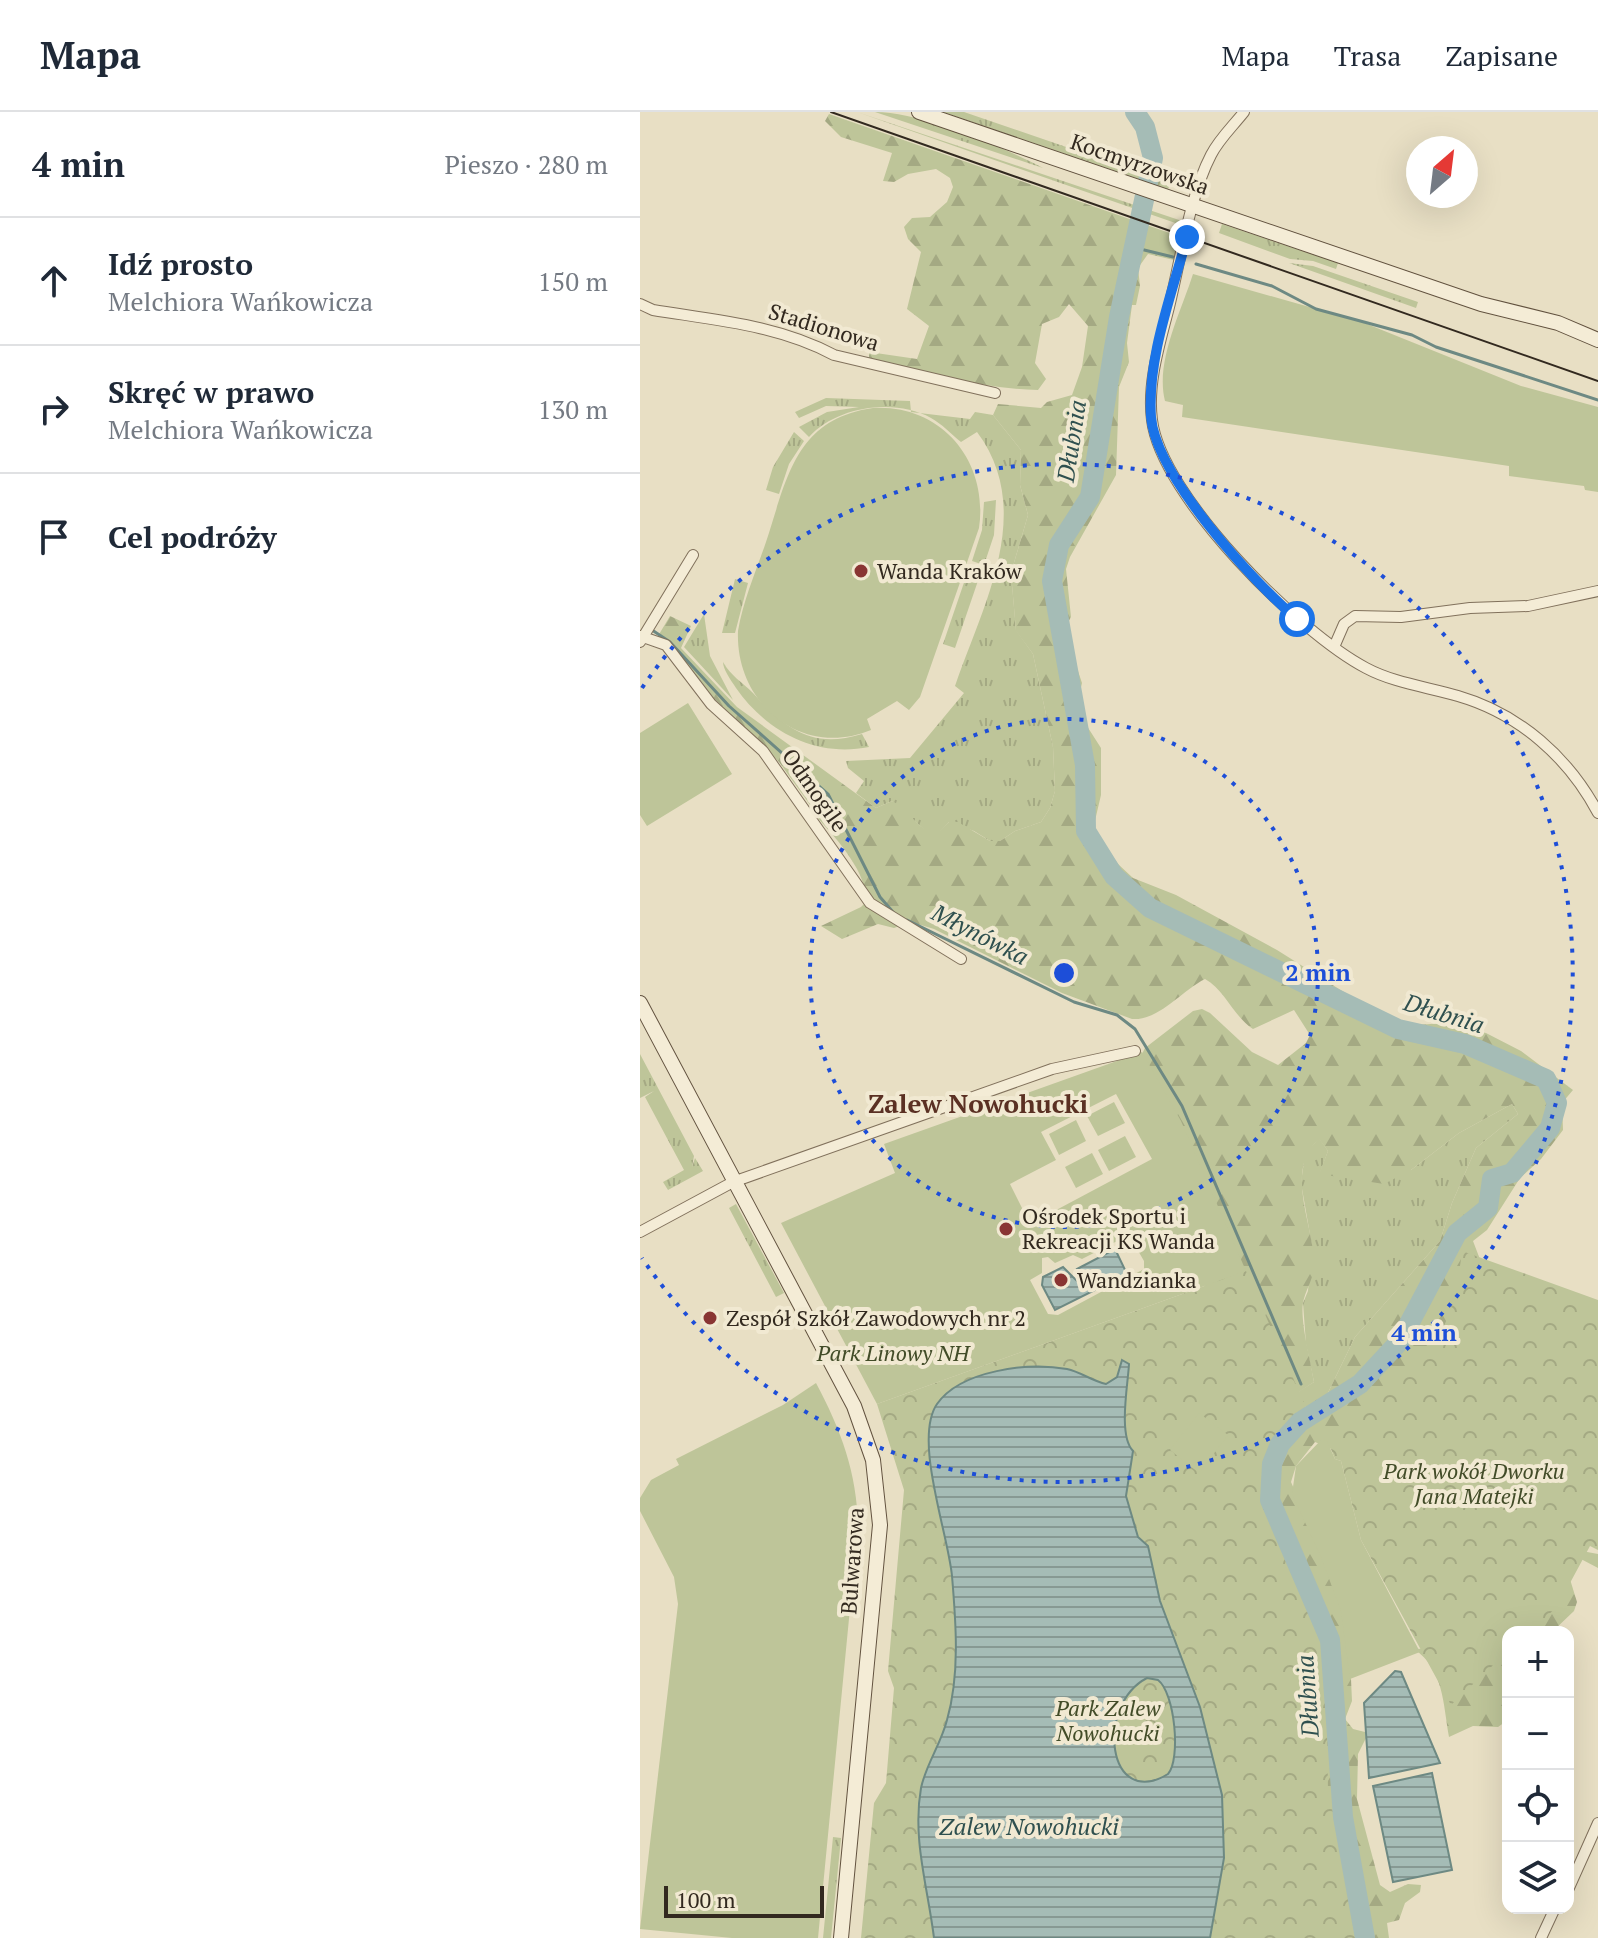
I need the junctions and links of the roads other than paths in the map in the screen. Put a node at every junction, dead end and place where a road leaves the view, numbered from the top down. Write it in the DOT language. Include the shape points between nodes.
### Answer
graph roads {
  1 [pos="919,112"];
  2 [pos="1244,112"];
  3 [pos="1195,207"];
  4 [pos="640,304"];
  5 [pos="1558,323"];
  6 [pos="1598,328"];
  7 [pos="1598,340"];
  8 [pos="995,393"];
  9 [pos="693,555"];
  10 [pos="1598,591"];
  11 [pos="644,634"];
  12 [pos="1334,647"];
  13 [pos="1598,813"];
  14 [pos="961,959"];
  15 [pos="640,1003"];
  16 [pos="1135,1051"];
  17 [pos="733,1182"];
  18 [pos="640,1232"];
  19 [pos="1598,1823"];
  20 [pos="1574,1877"];
  21 [pos="1552,1914"];
  22 [pos="841,1938"];
  23 [pos="1541,1938"];
  1 -- 3 [label="street, Kocmyrzowska"];
  2 -- 3 [label="street" via="1211,155"];
  3 -- 5 [label="street, Kocmyrzowska" via="1481,304"];
  3 -- 12 [label="street" via="1155,364 1151,407 1156,437 1183,487 1242,566 1267,594"];
  4 -- 8 [label="street, Stadionowa" via="763,327 834,355"];
  5 -- 6 [label="street"];
  5 -- 7 [label="street"];
  9 -- 11 [label="street"];
  10 -- 12 [label="street" via="1528,606 1355,616 1344,624"];
  11 -- 14 [label="street, Odmogile" via="666,645 711,704 763,751 870,903"];
  12 -- 13 [label="street" via="1369,670 1462,697 1512,721 1559,755"];
  15 -- 17 [label="street, Bulwarowa"];
  16 -- 17 [label="street" via="1052,1069"];
  17 -- 18 [label="street"];
  17 -- 22 [label="street, Bulwarowa" via="857,1413 877,1484 879,1535"];
  19 -- 20 [label="street"];
  21 -- 23 [label="street"];
}
